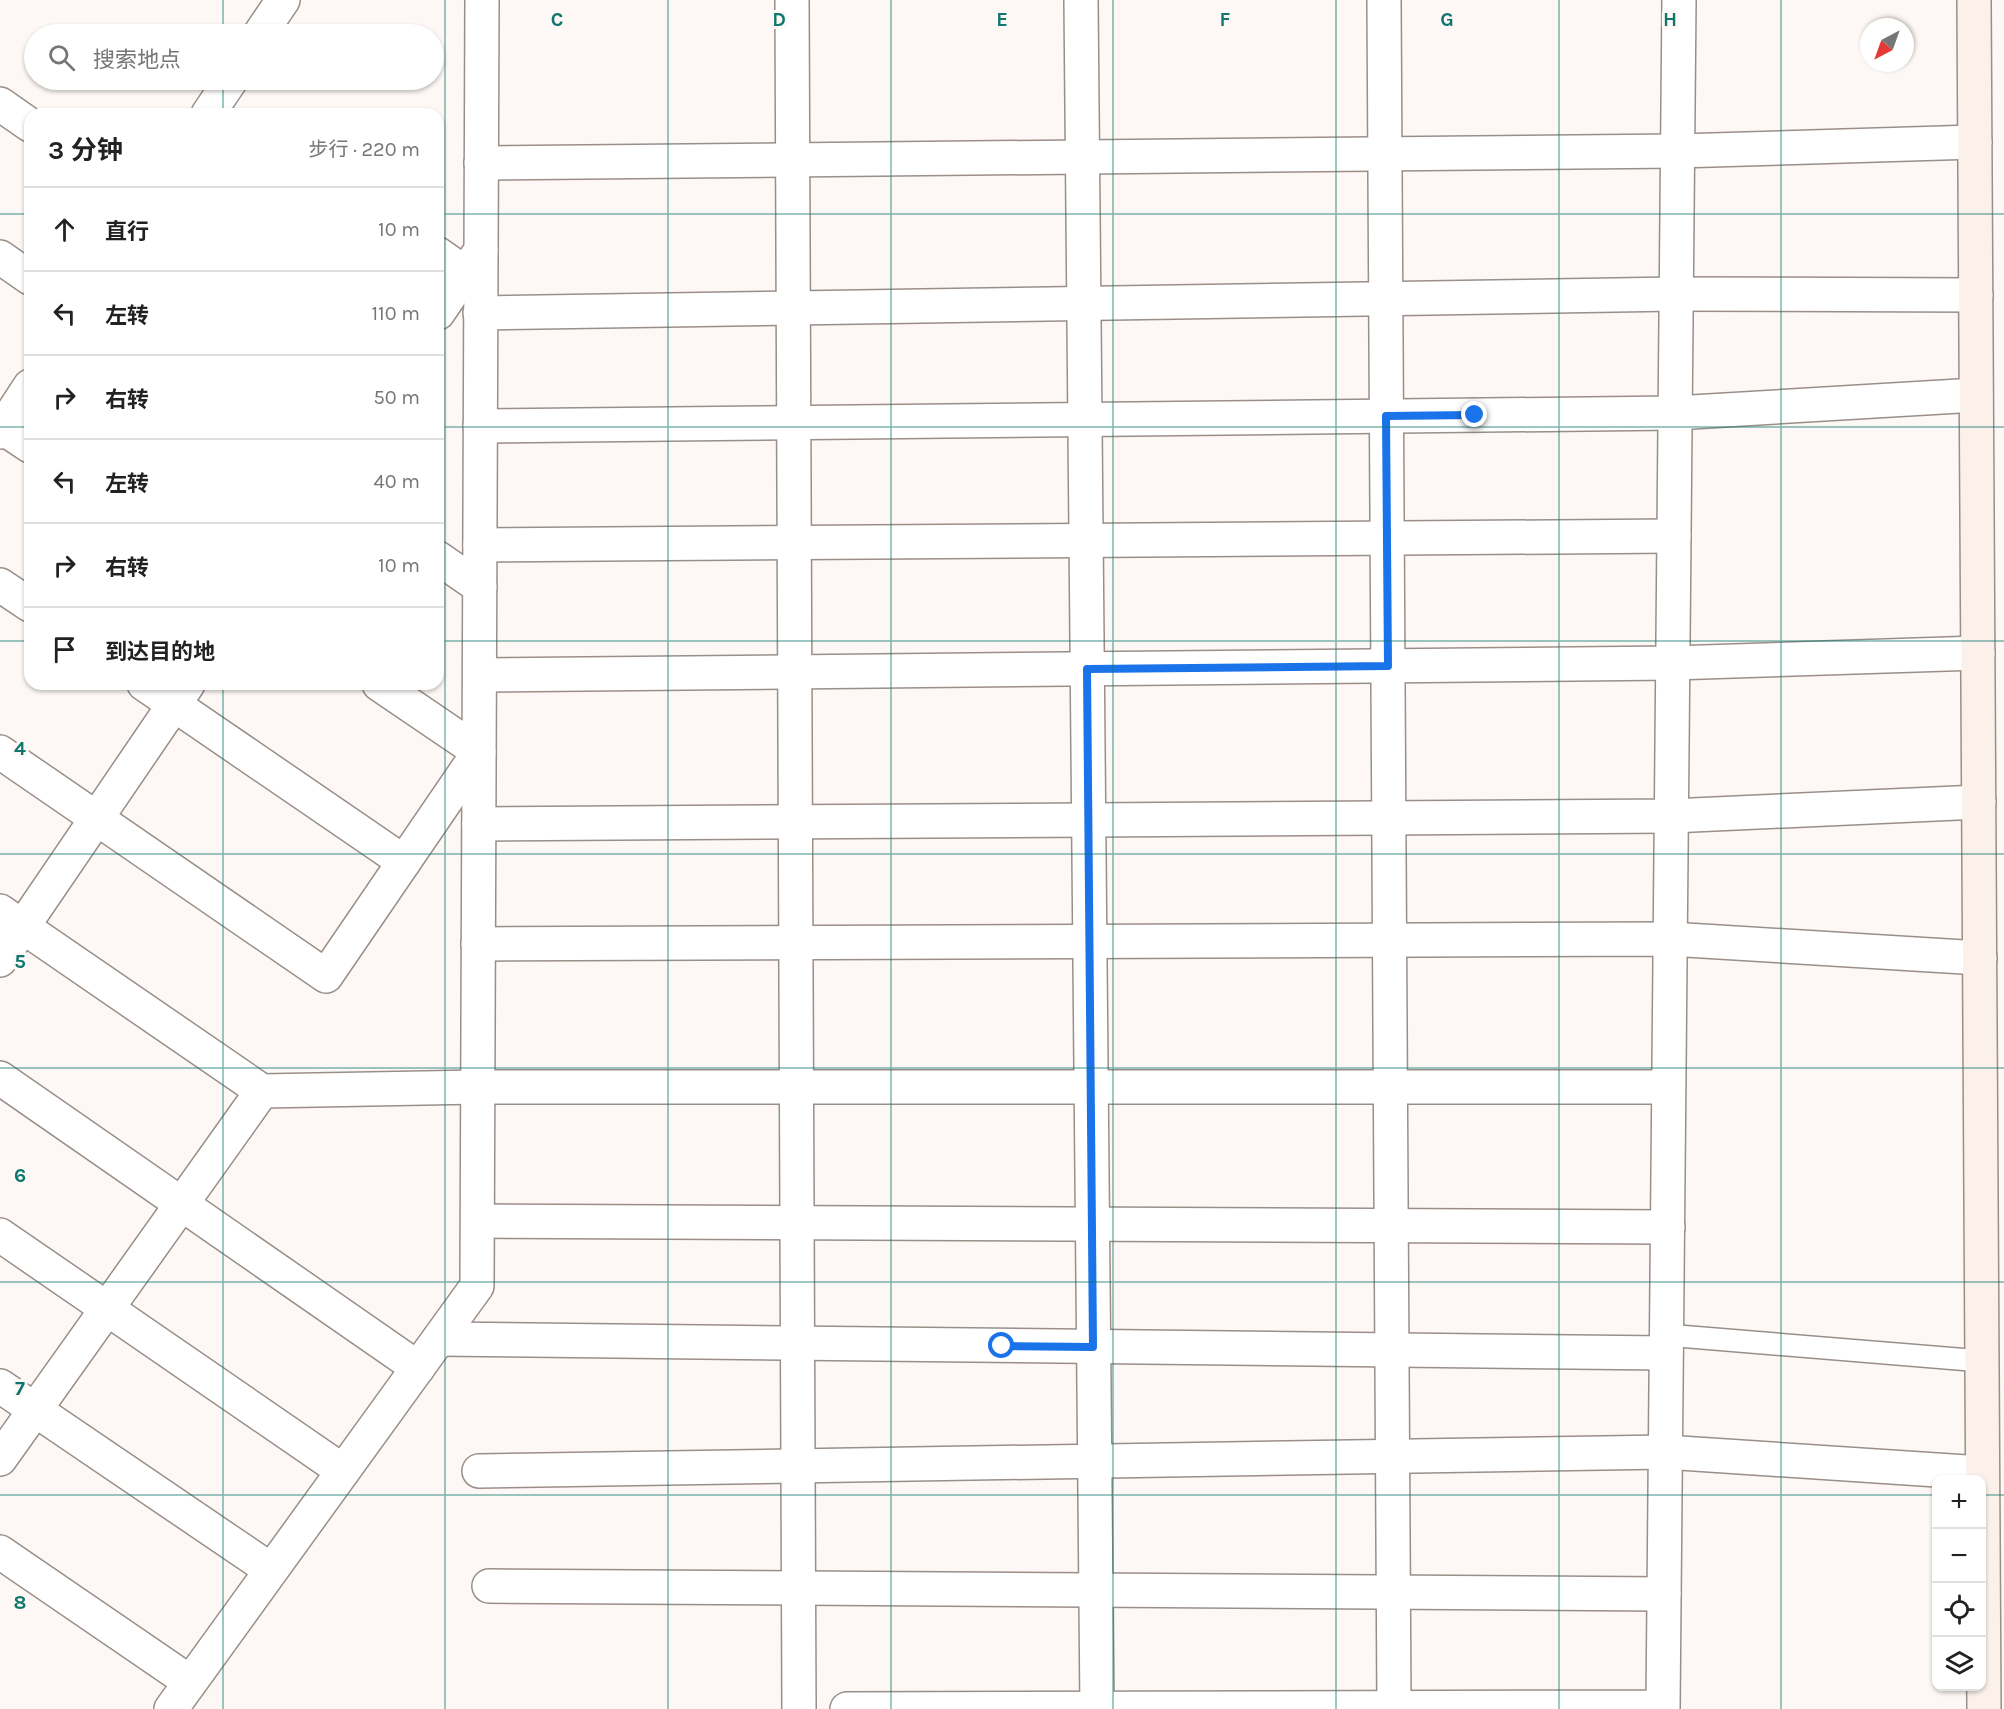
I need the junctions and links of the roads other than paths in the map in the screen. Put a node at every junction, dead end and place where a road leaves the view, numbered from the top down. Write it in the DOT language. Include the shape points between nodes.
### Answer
graph roads {
  1 [pos="283,0"];
  2 [pos="482,0"];
  3 [pos="792,0"];
  4 [pos="1081,0"];
  5 [pos="1384,0"];
  6 [pos="1679,0"];
  7 [pos="1974,0"];
  8 [pos="267,24"];
  9 [pos="0,104"];
  10 [pos="24,121"];
  11 [pos="1975,142"];
  12 [pos="1678,151"];
  13 [pos="1385,154"];
  14 [pos="1082,157"];
  15 [pos="792,160"];
  16 [pos="481,163"];
  17 [pos="444,255"];
  18 [pos="0,257"];
  19 [pos="473,262"];
  20 [pos="24,274"];
  21 [pos="1676,294"];
  22 [pos="1976,295"];
  23 [pos="1386,298"];
  24 [pos="1084,303"];
  25 [pos="444,304"];
  26 [pos="793,308"];
  27 [pos="480,313"];
  28 [pos="24,395"];
  29 [pos="1976,395"];
  30 [pos="1675,413"];
  31 [pos="1386,416"];
  32 [pos="1084,419"];
  33 [pos="794,422"];
  34 [pos="480,426"];
  35 [pos="1,428"];
  36 [pos="24,442"];
  37 [pos="1674,536"];
  38 [pos="1387,538"];
  39 [pos="1086,541"];
  40 [pos="794,543"];
  41 [pos="480,545"];
  42 [pos="444,562"];
  43 [pos="0,585"];
  44 [pos="480,587"];
  45 [pos="24,601"];
  46 [pos="1978,653"];
  47 [pos="1673,663"];
  48 [pos="1388,666"];
  49 [pos="1087,669"];
  50 [pos="795,672"];
  51 [pos="480,675"];
  52 [pos="166,690"];
  53 [pos="388,690"];
  54 [pos="181,694"];
  55 [pos="0,752"];
  56 [pos="479,752"];
  57 [pos="1979,802"];
  58 [pos="1671,816"];
  59 [pos="97,818"];
  60 [pos="1389,819"];
  61 [pos="1088,820"];
  62 [pos="795,822"];
  63 [pos="479,824"];
  64 [pos="404,862"];
  65 [pos="12,919"];
  66 [pos="1670,939"];
  67 [pos="1390,940"];
  68 [pos="1090,941"];
  69 [pos="796,943"];
  70 [pos="478,944"];
  71 [pos="1980,958"];
  72 [pos="0,960"];
  73 [pos="0,1078"];
  74 [pos="478,1087"];
  75 [pos="796,1087"];
  76 [pos="1090,1087"];
  77 [pos="1390,1087"];
  78 [pos="1668,1087"];
  79 [pos="262,1091"];
  80 [pos="182,1204"];
  81 [pos="478,1221"];
  82 [pos="797,1222"];
  83 [pos="1092,1224"];
  84 [pos="1391,1225"];
  85 [pos="1668,1227"];
  86 [pos="0,1235"];
  87 [pos="107,1309"];
  88 [pos="439,1339"];
  89 [pos="798,1343"];
  90 [pos="1666,1344"];
  91 [pos="1093,1347"];
  92 [pos="1392,1350"];
  93 [pos="1982,1361"];
  94 [pos="418,1368"];
  95 [pos="0,1386"];
  96 [pos="35,1410"];
  97 [pos="1665,1452"];
  98 [pos="1393,1457"];
  99 [pos="0,1459"];
  100 [pos="1094,1461"];
  101 [pos="798,1466"];
  102 [pos="343,1471"];
  103 [pos="479,1471"];
  104 [pos="1982,1473"];
  105 [pos="0,1552"];
  106 [pos="271,1570"];
  107 [pos="489,1586"];
  108 [pos="799,1588"];
  109 [pos="1096,1590"];
  110 [pos="1393,1593"];
  111 [pos="1664,1594"];
  112 [pos="190,1682"];
  113 [pos="1394,1707"];
  114 [pos="1097,1708"];
  115 [pos="171,1709"];
  116 [pos="799,1709"];
  117 [pos="847,1709"];
  118 [pos="1984,1709"];
  1 -- 8 [label="street"];
  2 -- 16 [label="street"];
  3 -- 15 [label="street"];
  4 -- 14 [label="street"];
  5 -- 13 [label="street"];
  6 -- 12 [label="street"];
  7 -- 11 [label="street"];
  9 -- 10 [label="street"];
  11 -- 12 [label="street"];
  11 -- 22 [label="street"];
  12 -- 13 [label="street"];
  12 -- 21 [label="street"];
  13 -- 14 [label="street"];
  13 -- 23 [label="street"];
  14 -- 15 [label="street"];
  14 -- 24 [label="street"];
  15 -- 16 [label="street"];
  15 -- 26 [label="street"];
  16 -- 19 [label="street"];
  17 -- 19 [label="street"];
  18 -- 20 [label="street"];
  19 -- 25 [label="street"];
  19 -- 27 [label="street"];
  21 -- 22 [label="street"];
  21 -- 23 [label="street"];
  21 -- 30 [label="street"];
  22 -- 29 [label="street"];
  23 -- 24 [label="street"];
  23 -- 31 [label="street"];
  24 -- 26 [label="street"];
  24 -- 32 [label="street"];
  26 -- 27 [label="street"];
  26 -- 33 [label="street"];
  27 -- 34 [label="street"];
  28 -- 35 [label="street"];
  29 -- 30 [label="street"];
  29 -- 46 [label="street"];
  30 -- 31 [label="street"];
  30 -- 37 [label="street"];
  31 -- 32 [label="street"];
  31 -- 38 [label="street"];
  32 -- 33 [label="street"];
  32 -- 39 [label="street"];
  33 -- 34 [label="street"];
  33 -- 40 [label="street"];
  34 -- 41 [label="street"];
  35 -- 36 [label="street"];
  37 -- 38 [label="street"];
  37 -- 47 [label="street"];
  38 -- 39 [label="street"];
  38 -- 48 [label="street"];
  39 -- 40 [label="street"];
  39 -- 49 [label="street"];
  40 -- 41 [label="street"];
  40 -- 50 [label="street"];
  41 -- 44 [label="street"];
  42 -- 44 [label="street"];
  43 -- 45 [label="street"];
  44 -- 51 [label="street"];
  46 -- 47 [label="street"];
  46 -- 57 [label="street"];
  47 -- 48 [label="street"];
  47 -- 58 [label="street"];
  48 -- 49 [label="street"];
  48 -- 60 [label="street"];
  49 -- 50 [label="street"];
  49 -- 61 [label="street"];
  50 -- 51 [label="street"];
  50 -- 62 [label="street"];
  51 -- 56 [label="street"];
  52 -- 54 [label="street"];
  53 -- 56 [label="street"];
  54 -- 59 [label="street"];
  54 -- 64 [label="street"];
  55 -- 59 [label="street"];
  56 -- 63 [label="street"];
  56 -- 64 [label="street"];
  57 -- 58 [label="street"];
  57 -- 71 [label="street"];
  58 -- 60 [label="street"];
  58 -- 66 [label="street"];
  59 -- 64 [label="street" via="326,976"];
  59 -- 65 [label="street"];
  60 -- 61 [label="street"];
  60 -- 67 [label="street"];
  61 -- 62 [label="street"];
  61 -- 68 [label="street"];
  62 -- 63 [label="street"];
  62 -- 69 [label="street"];
  63 -- 70 [label="street"];
  65 -- 72 [label="street"];
  65 -- 79 [label="street"];
  66 -- 67 [label="street"];
  66 -- 71 [label="street"];
  66 -- 78 [label="street"];
  67 -- 68 [label="street"];
  67 -- 77 [label="street"];
  68 -- 69 [label="street"];
  68 -- 76 [label="street"];
  69 -- 70 [label="street"];
  69 -- 75 [label="street"];
  70 -- 74 [label="street"];
  71 -- 93 [label="street"];
  73 -- 80 [label="street"];
  74 -- 75 [label="street"];
  74 -- 79 [label="street"];
  74 -- 81 [label="street"];
  75 -- 76 [label="street"];
  75 -- 82 [label="street"];
  76 -- 77 [label="street"];
  76 -- 83 [label="street"];
  77 -- 78 [label="street"];
  77 -- 84 [label="street"];
  78 -- 85 [label="street"];
  79 -- 80 [label="street"];
  80 -- 87 [label="street"];
  80 -- 94 [label="street"];
  81 -- 82 [label="street"];
  81 -- 88 [label="street" via="477,1286"];
  82 -- 83 [label="street"];
  82 -- 89 [label="street"];
  83 -- 84 [label="street"];
  83 -- 91 [label="street"];
  84 -- 85 [label="street"];
  84 -- 92 [label="street"];
  85 -- 90 [label="street"];
  86 -- 87 [label="street"];
  87 -- 96 [label="street"];
  87 -- 102 [label="street"];
  88 -- 89 [label="street"];
  88 -- 94 [label="street"];
  89 -- 91 [label="street"];
  89 -- 101 [label="street"];
  90 -- 92 [label="street"];
  90 -- 93 [label="lane"];
  90 -- 97 [label="street"];
  91 -- 92 [label="street"];
  91 -- 100 [label="street"];
  92 -- 98 [label="street"];
  93 -- 104 [label="street"];
  94 -- 102 [label="street"];
  95 -- 96 [label="street"];
  96 -- 99 [label="street"];
  96 -- 106 [label="street"];
  97 -- 98 [label="street"];
  97 -- 104 [label="street"];
  97 -- 111 [label="street"];
  98 -- 100 [label="street"];
  98 -- 110 [label="street"];
  100 -- 101 [label="street"];
  100 -- 109 [label="street"];
  101 -- 103 [label="street"];
  101 -- 108 [label="street"];
  102 -- 106 [label="street"];
  104 -- 118 [label="street"];
  105 -- 112 [label="street"];
  106 -- 112 [label="street"];
  107 -- 108 [label="street"];
  108 -- 109 [label="street"];
  108 -- 116 [label="street"];
  109 -- 110 [label="street"];
  109 -- 114 [label="street"];
  110 -- 111 [label="street"];
  110 -- 113 [label="street"];
  111 -- 113 [label="street" via="1663,1707"];
  112 -- 115 [label="street"];
  113 -- 114 [label="street"];
  114 -- 117 [label="street"];
}
